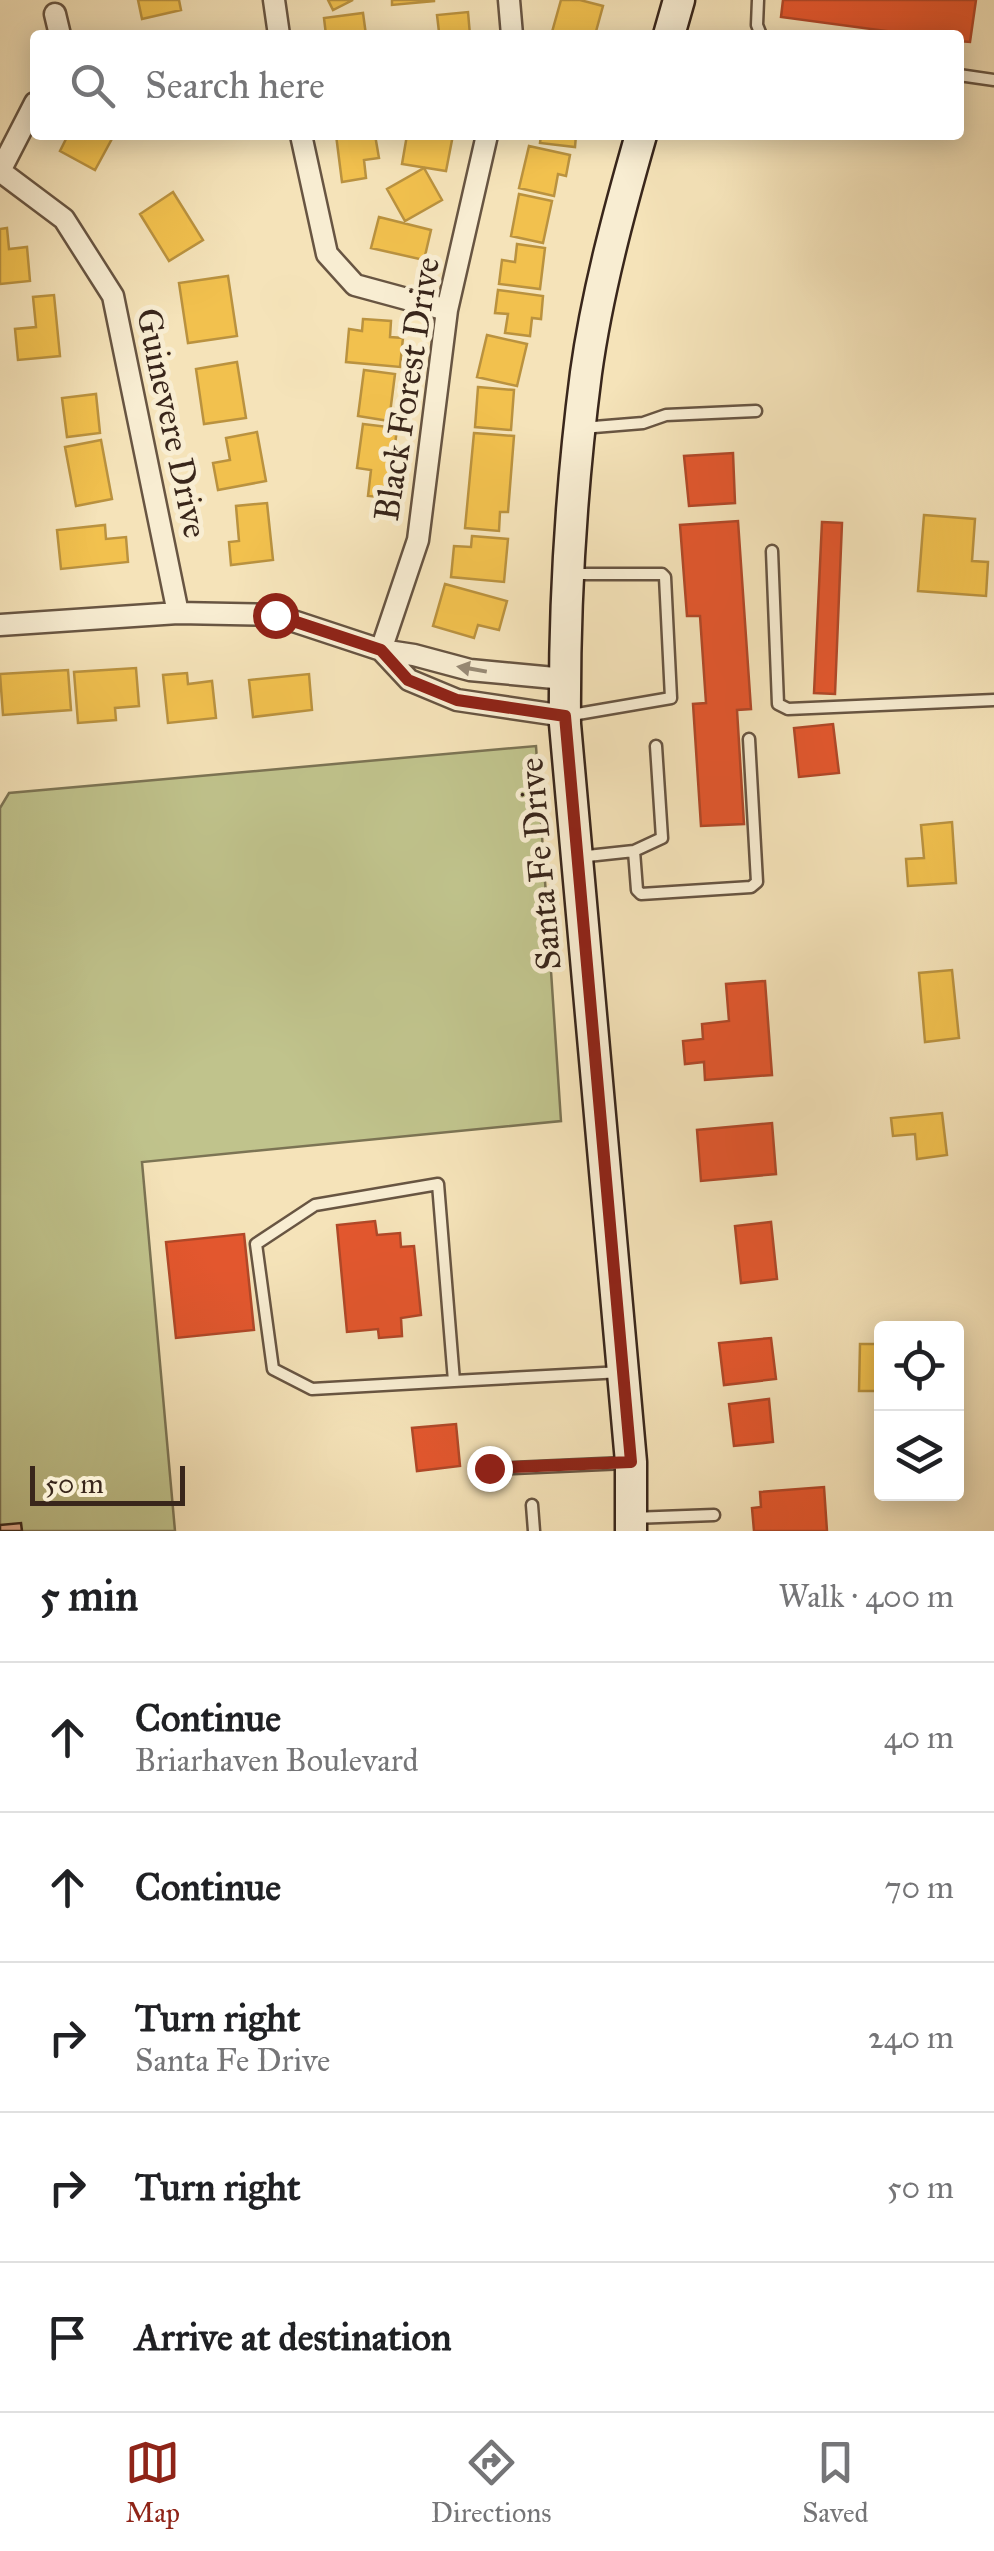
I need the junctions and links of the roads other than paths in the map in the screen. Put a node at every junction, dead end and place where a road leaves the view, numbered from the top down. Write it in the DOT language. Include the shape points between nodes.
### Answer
graph roads {
  1 [pos="274,0"];
  2 [pos="510,0"];
  3 [pos="679,0"];
  4 [pos="758,0"];
  5 [pos="278,30"];
  6 [pos="512,30"];
  7 [pos="670,30"];
  8 [pos="758,30"];
  9 [pos="964,76"];
  10 [pos="994,80"];
  11 [pos="30,112"];
  12 [pos="302,140"];
  13 [pos="486,140"];
  14 [pos="640,140"];
  15 [pos="0,171"];
  16 [pos="447,310"];
  17 [pos="756,411"];
  18 [pos="581,428"];
  19 [pos="772,551"];
  20 [pos="568,574"];
  21 [pos="178,613"];
  22 [pos="0,625"];
  23 [pos="381,650"];
  24 [pos="565,679"];
  25 [pos="994,700"];
  26 [pos="565,716"];
  27 [pos="749,740"];
  28 [pos="656,746"];
  29 [pos="634,851"];
  30 [pos="578,857"];
  31 [pos="623,1372"];
  32 [pos="454,1381"];
  33 [pos="631,1462"];
  34 [pos="489,1468"];
  35 [pos="532,1505"];
  36 [pos="714,1514"];
  37 [pos="631,1525"];
  38 [pos="534,1531"];
  1 -- 5 [label="street"];
  2 -- 6 [label="street"];
  3 -- 7 [label="main road"];
  4 -- 8 [label="lane"];
  9 -- 10 [label="lane"];
  11 -- 15 [label="street"];
  12 -- 16 [label="street" via="327,254 355,285"];
  13 -- 16 [label="street, Black Forest Drive"];
  14 -- 18 [label="main road, Santa Fe Drive" via="586,370"];
  15 -- 21 [label="street, Guinevere Drive" via="64,219 113,296"];
  16 -- 23 [label="street, Black Forest Drive" via="418,540"];
  17 -- 18 [label="lane"];
  18 -- 20 [label="main road, Santa Fe Drive"];
  19 -- 25 [label="lane" via="778,704 788,709"];
  20 -- 24 [label="main road, Santa Fe Drive"];
  20 -- 26 [label="lane" via="665,577 672,698"];
  21 -- 22 [label="street"];
  21 -- 23 [label="street" via="275,615"];
  24 -- 23 [label="street, one-way" via="470,670"];
  23 -- 26 [label="street" via="408,680 457,700"];
  24 -- 26 [label="main road, Santa Fe Drive"];
  26 -- 30 [label="main road, Santa Fe Drive"];
  27 -- 29 [label="lane" via="757,882 641,894"];
  28 -- 29 [label="lane" via="662,838"];
  29 -- 30 [label="lane"];
  30 -- 31 [label="main road, Santa Fe Drive"];
  31 -- 32 [label="lane"];
  31 -- 33 [label="main road, Santa Fe Drive"];
  32 -- 32 [label="lane" via="438,1184 314,1205 256,1244 273,1369 312,1389"];
  33 -- 34 [label="lane"];
  33 -- 37 [label="main road, Santa Fe Drive"];
  35 -- 38 [label="lane"];
  36 -- 37 [label="lane"];
}
